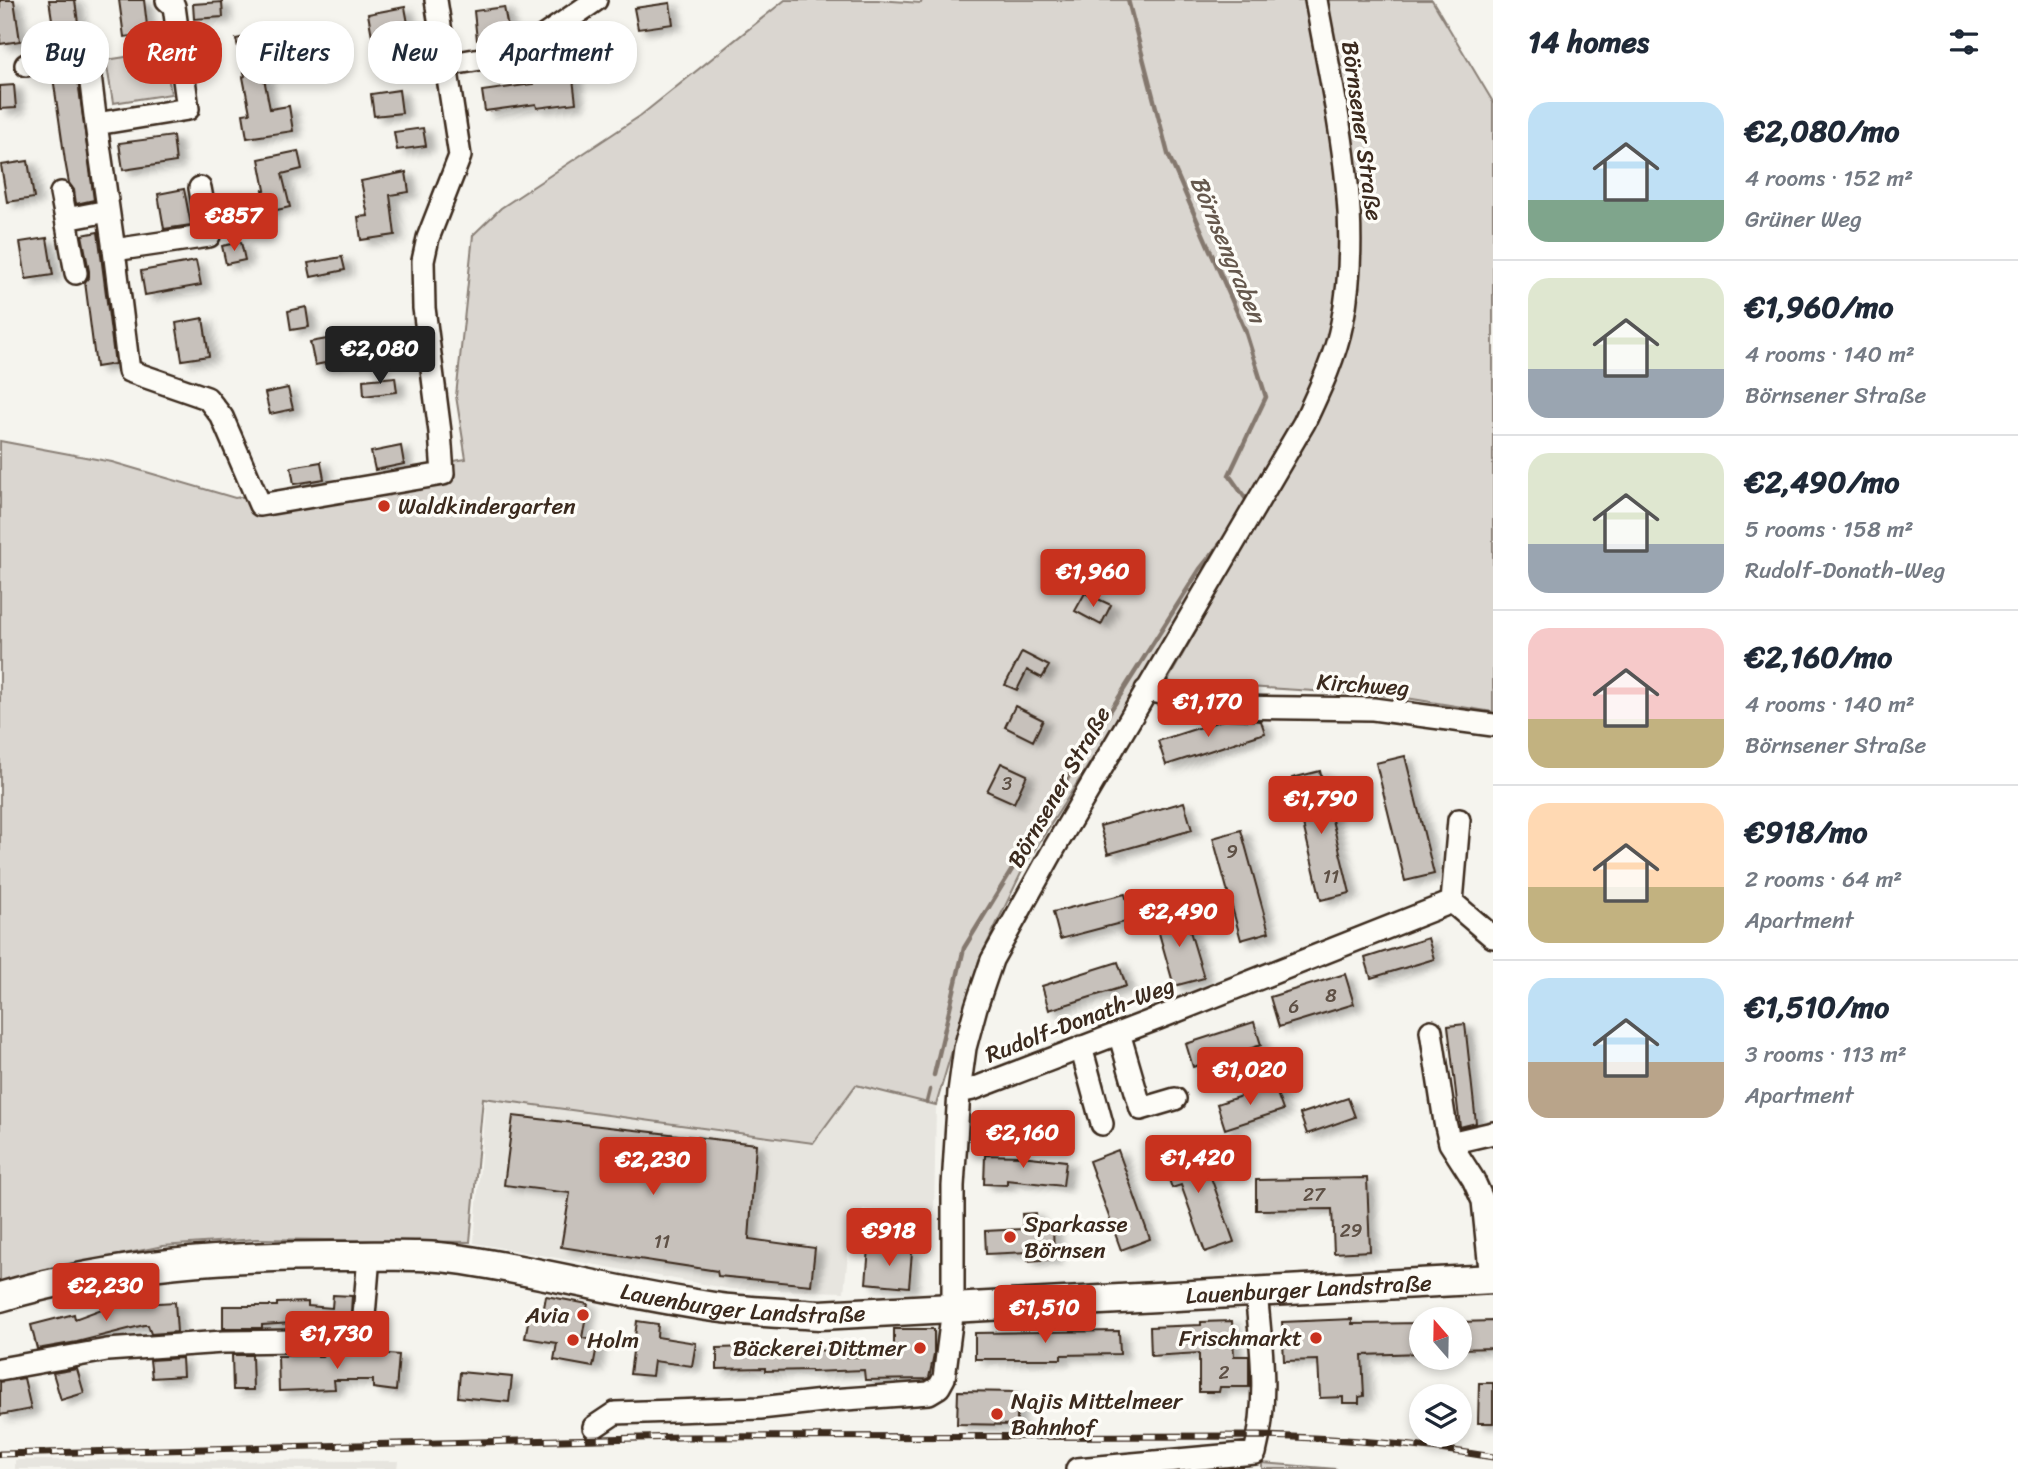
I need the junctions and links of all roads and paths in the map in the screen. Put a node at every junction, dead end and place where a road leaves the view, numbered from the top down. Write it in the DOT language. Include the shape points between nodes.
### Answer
graph roads {
  1 [pos="167,0"];
  2 [pos="436,0"];
  3 [pos="596,0"];
  4 [pos="1317,0"];
  5 [pos="439,21"];
  6 [pos="462,62"];
  7 [pos="91,84"];
  8 [pos="449,84"];
  9 [pos="96,124"];
  10 [pos="200,188"];
  11 [pos="61,193"];
  12 [pos="108,211"];
  13 [pos="66,219"];
  14 [pos="114,250"];
  15 [pos="76,273"];
  16 [pos="1146,690"];
  17 [pos="1493,725"];
  18 [pos="1459,820"];
  19 [pos="1452,902"];
  20 [pos="1493,937"];
  21 [pos="1431,1031"];
  22 [pos="1119,1033"];
  23 [pos="1081,1047"];
  24 [pos="960,1092"];
  25 [pos="1175,1100"];
  26 [pos="1102,1124"];
  27 [pos="1493,1133"];
  28 [pos="1450,1143"];
  29 [pos="1490,1241"];
  30 [pos="369,1256"];
  31 [pos="1492,1279"];
  32 [pos="1256,1292"];
  33 [pos="0,1297"];
  34 [pos="953,1308"];
  35 [pos="0,1369"];
  36 [pos="594,1427"];
  37 [pos="1254,1461"];
  38 [pos="1155,1465"];
  39 [pos="1077,1469"];
  1 -- 9 [label="street" via="174,5 188,109"];
  2 -- 5 [label="street"];
  3 -- 6 [label="street" via="521,52"];
  4 -- 16 [label="street, Börnsener Straße" via="1350,210 1350,272 1342,326 1304,423"];
  7 -- 9 [label="street"];
  8 -- 14 [label="street" via="460,156 428,238 422,277 443,474 260,505 222,417 207,398 129,371"];
  9 -- 12 [label="street"];
  10 -- 14 [label="street" via="209,236"];
  11 -- 13 [label="street"];
  12 -- 13 [label="street"];
  12 -- 14 [label="street"];
  13 -- 15 [label="street"];
  16 -- 17 [label="street, Kirchweg" via="1234,707 1373,709"];
  16 -- 24 [label="street, Börnsener Straße" via="992,960 965,1048"];
  18 -- 19 [label="street"];
  19 -- 20 [label="street"];
  19 -- 22 [label="street, Rudolf-Donath-Weg"];
  21 -- 28 [label="street"];
  22 -- 23 [label="street, Rudolf-Donath-Weg"];
  22 -- 25 [label="street" via="1140,1109"];
  23 -- 24 [label="street, Rudolf-Donath-Weg"];
  23 -- 26 [label="street"];
  24 -- 34 [label="street, Börnsener Straße" via="953,1186"];
  27 -- 28 [label="street"];
  28 -- 29 [label="street" via="1483,1201"];
  29 -- 31 [label="street"];
  30 -- 33 [label="main road, Lauenburger Landstraße" via="211,1258 113,1272"];
  30 -- 34 [label="main road, Lauenburger Landstraße" via="461,1259 633,1293 770,1313"];
  30 -- 35 [label="street" via="362,1340 107,1350"];
  31 -- 32 [label="main road, Lauenburger Landstraße"];
  32 -- 34 [label="main road, Lauenburger Landstraße"];
  32 -- 37 [label="street" via="1264,1404"];
  34 -- 36 [label="street, Börnsener Straße" via="944,1378 929,1393 760,1409 615,1413"];
  37 -- 38 [label="street"];
  38 -- 39 [label="street"];
}
